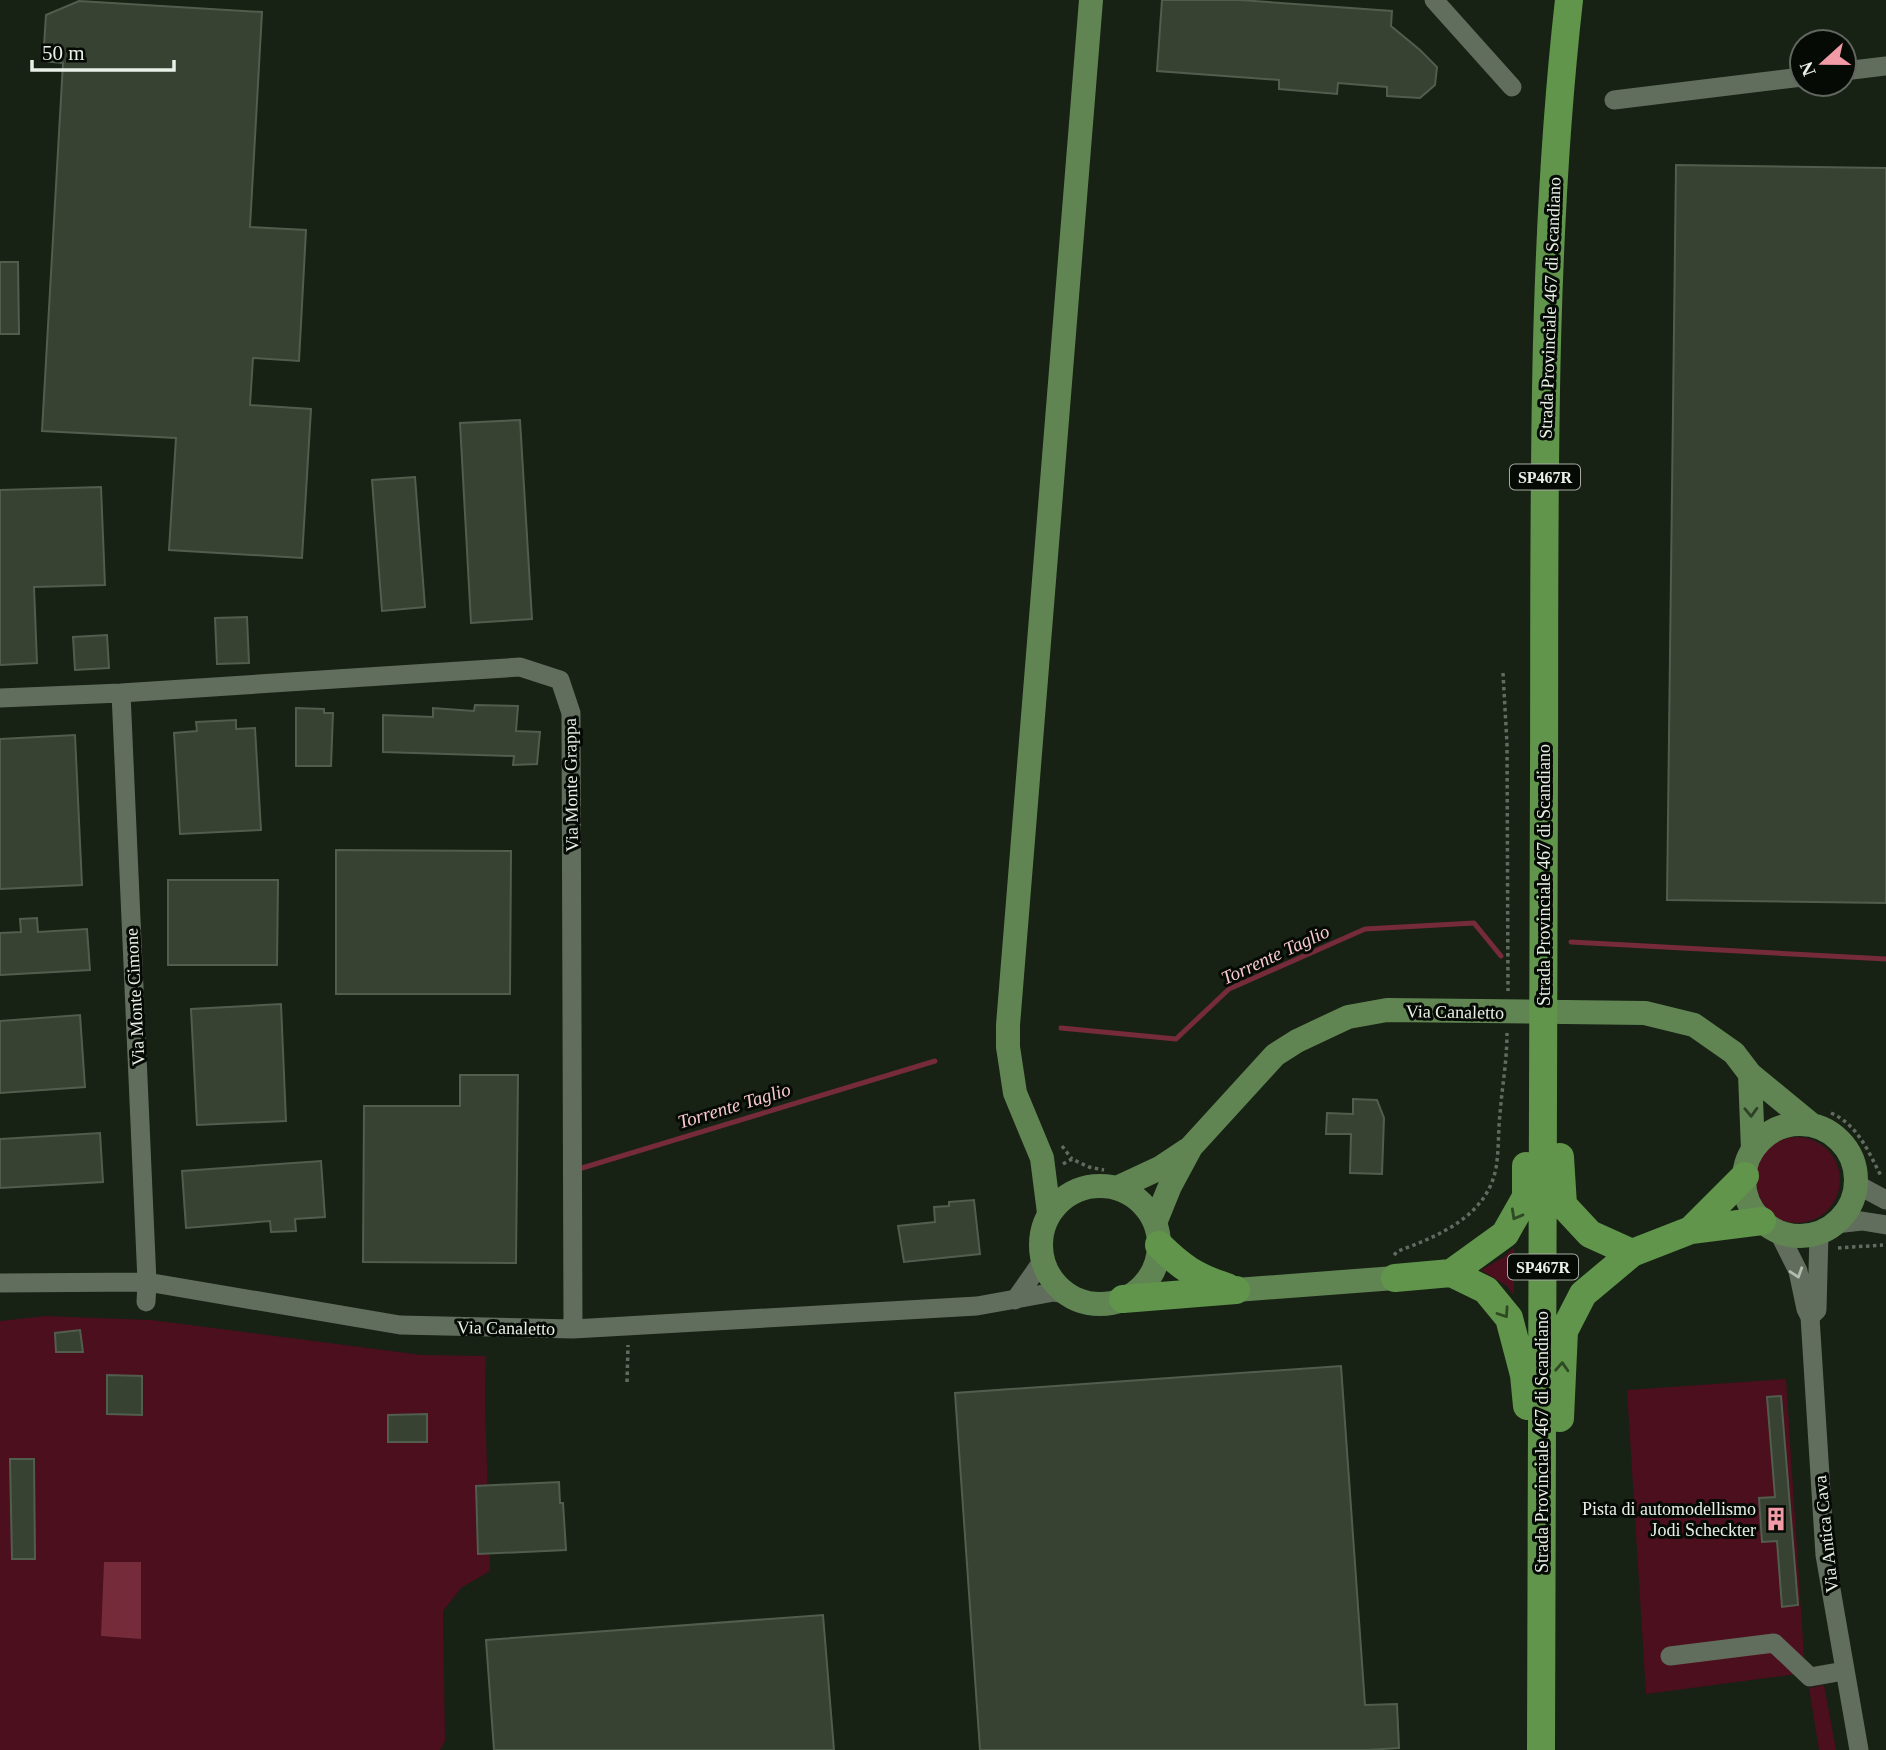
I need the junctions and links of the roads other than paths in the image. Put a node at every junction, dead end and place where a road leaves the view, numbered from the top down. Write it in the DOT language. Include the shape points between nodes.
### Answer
graph roads {
  1 [pos="1091,0"];
  2 [pos="1434,0"];
  3 [pos="1569,0"];
  4 [pos="1886,66"];
  5 [pos="1858,69"];
  6 [pos="1788,78"];
  7 [pos="1512,87"];
  8 [pos="1614,100"];
  9 [pos="121,693"];
  10 [pos="0,698"];
  11 [pos="1544,954"];
  12 [pos="1750,1074"];
  13 [pos="1812,1125"];
  14 [pos="1191,1147"];
  15 [pos="1042,1158"];
  16 [pos="1749,1163"];
  17 [pos="1856,1184"];
  18 [pos="1087,1186"];
  19 [pos="1117,1188"];
  20 [pos="1886,1200"];
  21 [pos="1049,1213"];
  22 [pos="1886,1225"];
  23 [pos="1770,1226"];
  24 [pos="1827,1228"];
  25 [pos="1691,1230"];
  26 [pos="1157,1234"];
  27 [pos="1040,1243"];
  28 [pos="1632,1253"];
  29 [pos="1451,1273"];
  30 [pos="1395,1278"];
  31 [pos="0,1283"];
  32 [pos="1236,1290"];
  33 [pos="146,1292"];
  34 [pos="1067,1294"];
  35 [pos="1123,1299"];
  36 [pos="1014,1300"];
  37 [pos="1810,1317"];
  38 [pos="573,1329"];
  39 [pos="1541,1581"];
  40 [pos="1670,1656"];
  41 [pos="1844,1671"];
  42 [pos="1541,1750"];
  43 [pos="1859,1750"];
  1 -- 15 [label="main road" via="1008,1025 1015,1093"];
  2 -- 7 [label="street"];
  3 -- 11 [label="highway, Strada Provinciale 467 di Scandiano / SP467R" via="1549,235"];
  4 -- 5 [label="street"];
  6 -- 8 [label="street"];
  9 -- 10 [label="street, Via Monte Grappa"];
  9 -- 33 [label="street, Via Monte Cimone"];
  9 -- 38 [label="street, Via Monte Grappa" via="520,667 560,680 571,713"];
  11 -- 28 [label="highway" via="1563,1205 1590,1234"];
  11 -- 29 [label="highway, one-way" via="1527,1076 1526,1197 1505,1234"];
  11 -- 39 [label="highway, Strada Provinciale 467 di Scandiano / SP467R"];
  12 -- 13 [label="main road, Via Canaletto"];
  12 -- 14 [label="main road, Via Canaletto" via="1734,1053 1694,1025 1645,1013 1387,1010 1348,1017 1275,1055"];
  12 -- 16 [label="main road, one-way"];
  13 -- 16 [label="main road" via="1778,1128 1760,1141"];
  13 -- 17 [label="main road" via="1833,1134 1848,1151"];
  14 -- 19 [label="main road, Via Canaletto"];
  14 -- 26 [label="main road, Via Canaletto" via="1170,1186"];
  15 -- 18 [label="main road"];
  15 -- 21 [label="main road"];
  16 -- 23 [label="main road" via="1746,1196"];
  16 -- 25 [label="highway"];
  17 -- 20 [label="street"];
  17 -- 24 [label="main road" via="1850,1206"];
  18 -- 19 [label="main road"];
  18 -- 21 [label="main road" via="1065,1196"];
  19 -- 26 [label="main road" via="1136,1198"];
  21 -- 27 [label="main road"];
  22 -- 24 [label="street" via="1862,1222"];
  23 -- 24 [label="main road" via="1798,1236"];
  23 -- 25 [label="highway"];
  23 -- 37 [label="street, Via Antica Cava, one-way" via="1798,1271"];
  24 -- 37 [label="street, Via Antica Cava" via="1817,1310"];
  25 -- 28 [label="highway"];
  26 -- 32 [label="highway" via="1182,1267"];
  26 -- 35 [label="main road" via="1149,1277"];
  27 -- 34 [label="main road" via="1050,1277"];
  27 -- 36 [label="street" via="1041,1263"];
  39 -- 28 [label="highway, one-way" via="1558,1458 1564,1331 1583,1294"];
  29 -- 30 [label="highway"];
  29 -- 39 [label="highway, one-way" via="1486,1290 1509,1318 1524,1376"];
  30 -- 32 [label="main road"];
  31 -- 33 [label="street, Via Canaletto"];
  32 -- 35 [label="highway"];
  33 -- 38 [label="street, Via Canaletto" via="400,1325"];
  34 -- 35 [label="main road" via="1089,1303"];
  34 -- 36 [label="street, Via Canaletto"];
  36 -- 38 [label="street, Via Canaletto" via="977,1306"];
  37 -- 41 [label="street, Via Antica Cava" via="1825,1555"];
  39 -- 42 [label="highway, Strada Provinciale 467 di Scandiano / SP467R"];
  40 -- 41 [label="street" via="1774,1643 1810,1677"];
  41 -- 43 [label="street, Via Antica Cava"];
}
